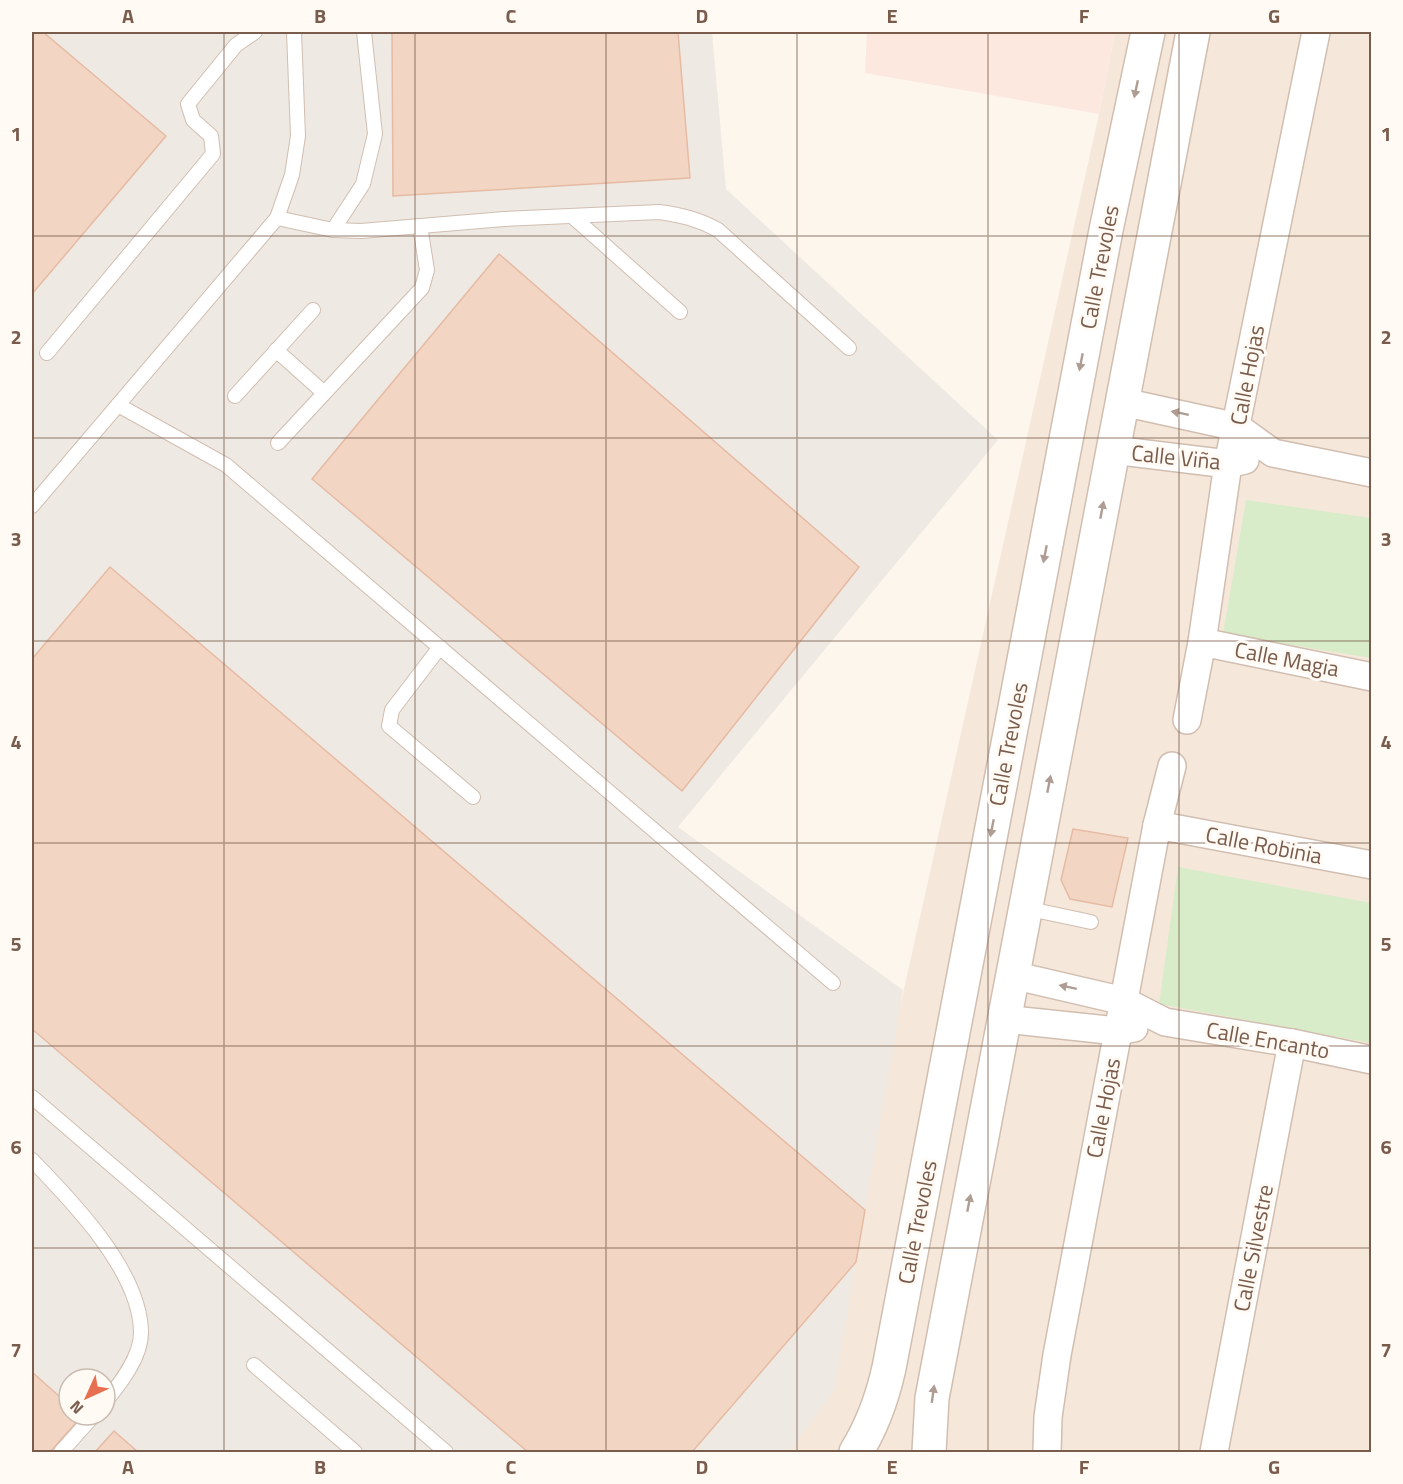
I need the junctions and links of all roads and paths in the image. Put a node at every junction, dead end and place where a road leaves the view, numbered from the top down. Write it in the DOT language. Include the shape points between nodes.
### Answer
graph roads {
  1 [pos="255,32"];
  2 [pos="294,32"];
  3 [pos="364,32"];
  4 [pos="1148,32"];
  5 [pos="1193,32"];
  6 [pos="1316,32"];
  7 [pos="572,216"];
  8 [pos="277,218"];
  9 [pos="420,226"];
  10 [pos="333,230"];
  11 [pos="313,310"];
  12 [pos="680,312"];
  13 [pos="849,348"];
  14 [pos="276,350"];
  15 [pos="47,353"];
  16 [pos="322,392"];
  17 [pos="235,396"];
  18 [pos="1123,402"];
  19 [pos="118,405"];
  20 [pos="1237,427"];
  21 [pos="278,442"];
  22 [pos="1113,450"];
  23 [pos="1273,453"];
  24 [pos="1228,464"];
  25 [pos="1371,474"];
  26 [pos="32,506"];
  27 [pos="1031,626"];
  28 [pos="1078,631"];
  29 [pos="1202,642"];
  30 [pos="440,647"];
  31 [pos="1371,676"];
  32 [pos="1187,720"];
  33 [pos="1172,766"];
  34 [pos="472,797"];
  35 [pos="1157,825"];
  36 [pos="1371,865"];
  37 [pos="1025,908"];
  38 [pos="1091,922"];
  39 [pos="1012,975"];
  40 [pos="833,983"];
  41 [pos="1124,1001"];
  42 [pos="1004,1019"];
  43 [pos="1165,1022"];
  44 [pos="1117,1031"];
  45 [pos="1292,1043"];
  46 [pos="1371,1060"];
  47 [pos="32,1097"];
  48 [pos="32,1160"];
  49 [pos="254,1365"];
  50 [pos="117,1385"];
  51 [pos="83,1427"];
  52 [pos="61,1452"];
  53 [pos="355,1452"];
  54 [pos="446,1452"];
  55 [pos="856,1452"];
  56 [pos="929,1452"];
  57 [pos="1047,1452"];
  58 [pos="1214,1452"];
  1 -- 15 [label="lane" via="236,45 188,104 193,120 212,136 213,154"];
  2 -- 8 [label="lane" via="298,136 292,175"];
  3 -- 10 [label="lane" via="375,134 363,184"];
  4 -- 27 [label="street, Calle Trevoles, one-way"];
  5 -- 18 [label="street"];
  6 -- 20 [label="street, Calle Hojas"];
  7 -- 9 [label="lane"];
  7 -- 12 [label="lane"];
  7 -- 13 [label="lane" via="658,212 699,220 717,230"];
  8 -- 10 [label="lane"];
  8 -- 19 [label="lane"];
  9 -- 10 [label="lane"];
  9 -- 16 [label="lane" via="427,270 422,288"];
  11 -- 14 [label="lane"];
  14 -- 16 [label="lane"];
  14 -- 17 [label="lane"];
  16 -- 21 [label="lane"];
  20 -- 18 [label="street, Calle Viña, one-way"];
  18 -- 22 [label="street"];
  19 -- 26 [label="lane"];
  19 -- 30 [label="lane" via="226,465"];
  20 -- 23 [label="street, Calle Viña"];
  20 -- 24 [label="street, Calle Hojas"];
  22 -- 24 [label="street, Calle Viña"];
  28 -- 22 [label="street, one-way"];
  23 -- 24 [label="street, Calle Viña"];
  23 -- 25 [label="street, Calle Viña"];
  24 -- 29 [label="street, Calle Hojas"];
  27 -- 28 [label="street"];
  27 -- 55 [label="street, Calle Trevoles, one-way" via="890,1368 882,1401"];
  37 -- 28 [label="street, one-way"];
  29 -- 31 [label="street, Calle Magia"];
  29 -- 32 [label="street, Calle Hojas"];
  30 -- 34 [label="lane" via="392,710 389,726"];
  30 -- 40 [label="lane"];
  33 -- 35 [label="street, Calle Hojas"];
  35 -- 36 [label="street, Calle Robinia"];
  35 -- 41 [label="street, Calle Hojas"];
  37 -- 38 [label="lane"];
  37 -- 39 [label="street"];
  41 -- 39 [label="street, Calle Encanto, one-way"];
  39 -- 42 [label="street"];
  41 -- 43 [label="street, Calle Encanto"];
  41 -- 44 [label="street, Calle Hojas"];
  42 -- 44 [label="street, Calle Encanto"];
  56 -- 42 [label="street, one-way" via="932,1398"];
  43 -- 44 [label="street, Calle Encanto"];
  43 -- 45 [label="street, Calle Encanto"];
  44 -- 57 [label="street, Calle Hojas" via="1057,1355"];
  45 -- 46 [label="street, Calle Encanto"];
  45 -- 58 [label="street, Calle Silvestre"];
  47 -- 54 [label="lane"];
  48 -- 50 [label="lane" via="81,1215 134,1295 141,1334 133,1362"];
  49 -- 53 [label="lane"];
  51 -- 52 [label="lane"];
}
